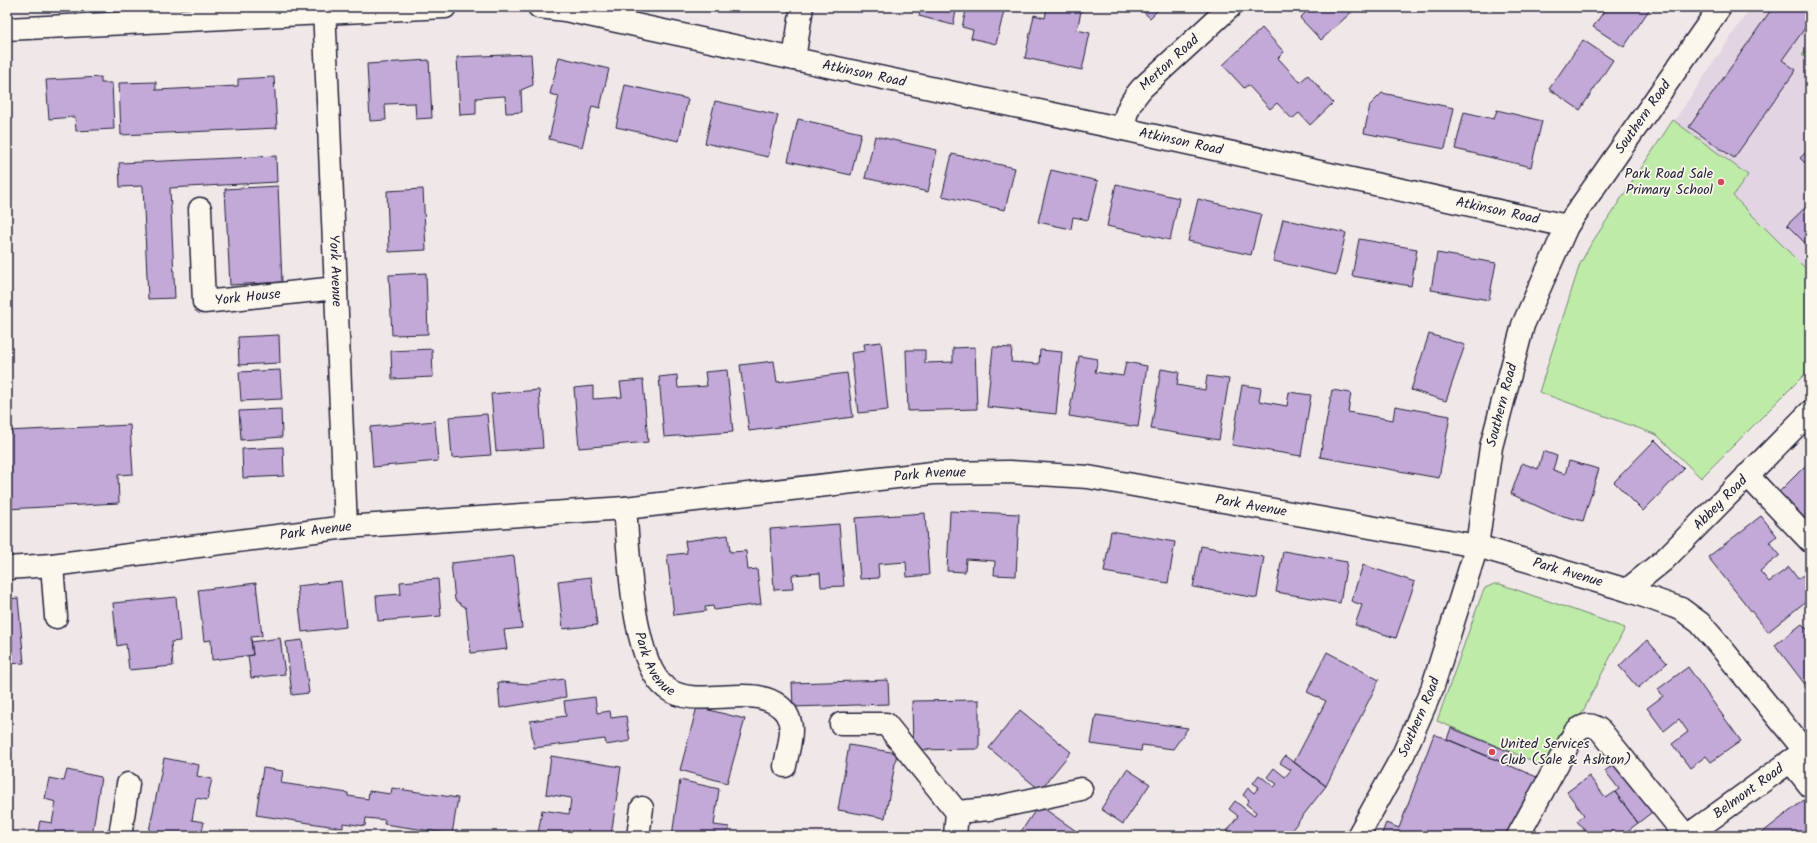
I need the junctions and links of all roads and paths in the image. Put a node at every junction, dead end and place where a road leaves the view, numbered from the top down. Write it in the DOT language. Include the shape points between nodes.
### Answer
graph roads {
  1 [pos="445,7"];
  2 [pos="539,7"];
  3 [pos="802,7"];
  4 [pos="1230,7"];
  5 [pos="1720,7"];
  6 [pos="324,10"];
  7 [pos="138,15"];
  8 [pos="7,28"];
  9 [pos="794,59"];
  10 [pos="1123,129"];
  11 [pos="200,209"];
  12 [pos="1567,226"];
  13 [pos="336,288"];
  14 [pos="1810,412"];
  15 [pos="1747,476"];
  16 [pos="625,508"];
  17 [pos="346,527"];
  18 [pos="1810,541"];
  19 [pos="1477,546"];
  20 [pos="52,565"];
  21 [pos="7,568"];
  22 [pos="1627,590"];
  23 [pos="56,616"];
  24 [pos="841,724"];
  25 [pos="1802,753"];
  26 [pos="785,766"];
  27 [pos="128,784"];
  28 [pos="1810,786"];
  29 [pos="1081,789"];
  30 [pos="642,808"];
  31 [pos="957,812"];
  32 [pos="1712,828"];
  33 [pos="120,836"];
  34 [pos="638,836"];
  35 [pos="955,836"];
  36 [pos="1358,836"];
  37 [pos="1518,836"];
  38 [pos="1686,836"];
  1 -- 6 [label="street"];
  2 -- 9 [label="street, Atkinson Road" via="565,10"];
  3 -- 9 [label="street"];
  4 -- 10 [label="street, Merton Road" via="1142,88 1130,102"];
  5 -- 12 [label="street, Southern Road"];
  6 -- 7 [label="street"];
  6 -- 13 [label="street, York Avenue"];
  7 -- 8 [label="street"];
  9 -- 10 [label="street, Atkinson Road"];
  10 -- 12 [label="street, Atkinson Road"];
  11 -- 13 [label="street, York House" via="204,302"];
  12 -- 19 [label="street, Southern Road" via="1523,325 1491,448"];
  13 -- 17 [label="street, York Avenue"];
  14 -- 15 [label="street, Abbey Road"];
  15 -- 18 [label="street"];
  15 -- 22 [label="street, Abbey Road" via="1664,560"];
  16 -- 17 [label="street, Park Avenue"];
  16 -- 19 [label="street, Park Avenue" via="932,473 1009,472 1088,477"];
  16 -- 26 [label="street, Park Avenue" via="636,617 645,656 656,678 665,688 678,695 762,698 780,706 788,717 791,729"];
  17 -- 20 [label="street, Park Avenue"];
  19 -- 22 [label="street, Park Avenue"];
  19 -- 36 [label="street, Southern Road" via="1432,689 1403,755"];
  20 -- 21 [label="street, Park Avenue"];
  20 -- 23 [label="street"];
  22 -- 25 [label="street, Park Avenue" via="1681,609 1700,623"];
  24 -- 31 [label="street" via="886,724"];
  25 -- 28 [label="street, Park Avenue"];
  25 -- 32 [label="street, Belmont Road"];
  27 -- 33 [label="street"];
  29 -- 31 [label="street" via="989,809"];
  30 -- 34 [label="street"];
  31 -- 35 [label="street"];
  32 -- 38 [label="street, Belmont Road"];
  37 -- 38 [label="street" via="1575,732 1591,725 1601,731"];
}
